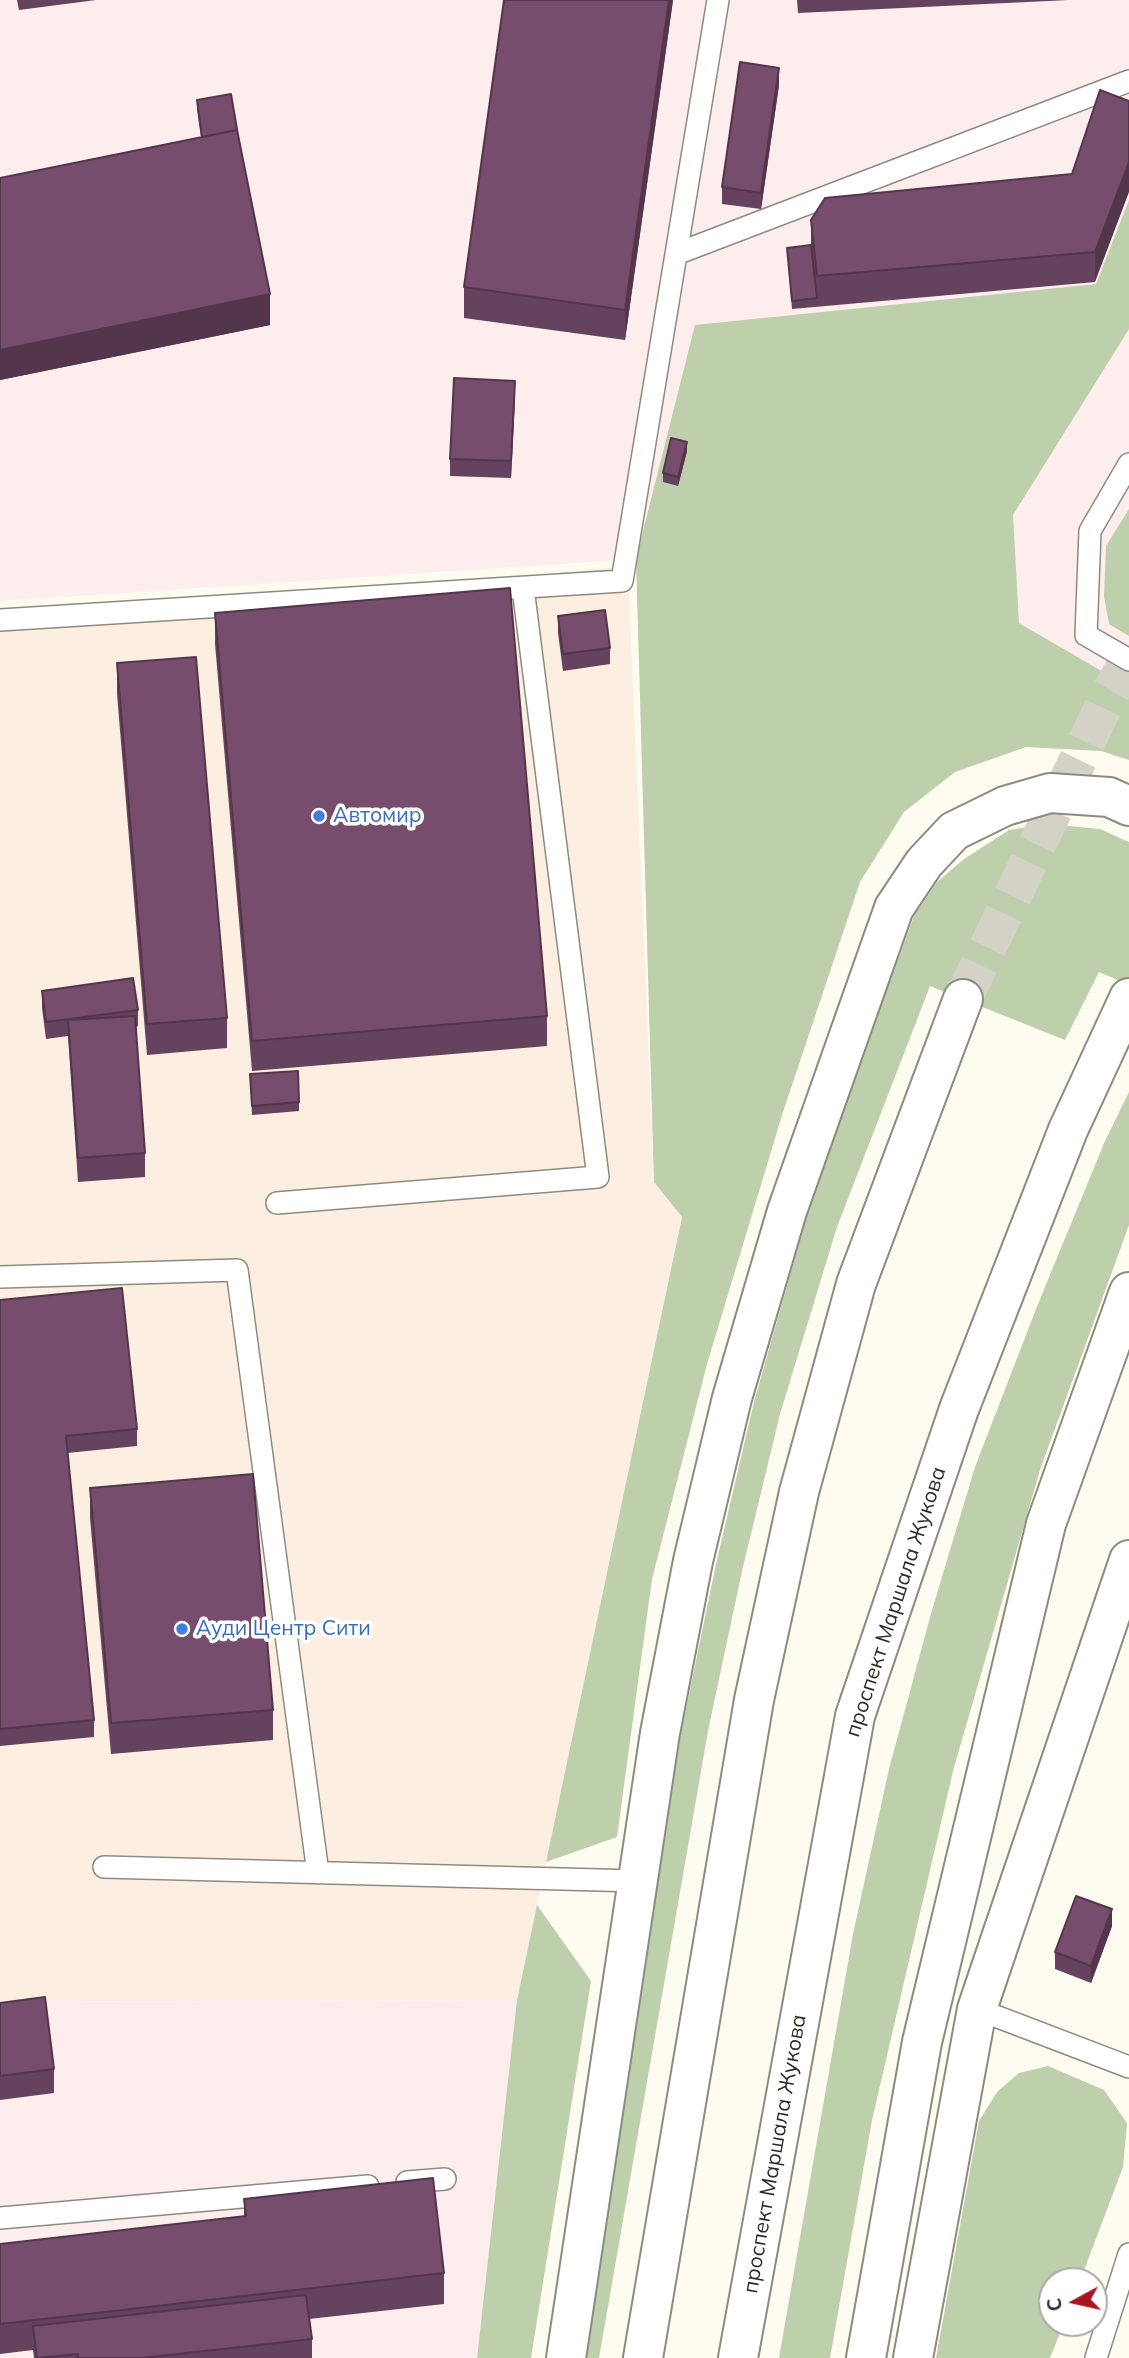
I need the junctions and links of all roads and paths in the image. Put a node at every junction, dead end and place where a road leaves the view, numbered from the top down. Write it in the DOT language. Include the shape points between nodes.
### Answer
graph roads {
  1 [pos="718,0"];
  2 [pos="1129,81"];
  3 [pos="676,254"];
  4 [pos="1129,464"];
  5 [pos="523,588"];
  6 [pos="0,620"];
  7 [pos="1129,660"];
  8 [pos="1129,806"];
  9 [pos="1129,998"];
  10 [pos="963,999"];
  11 [pos="277,1203"];
  12 [pos="0,1277"];
  13 [pos="1129,1292"];
  14 [pos="1129,1560"];
  15 [pos="104,1867"];
  16 [pos="318,1873"];
  17 [pos="638,1881"];
  18 [pos="977,2008"];
  19 [pos="1129,2067"];
  20 [pos="445,2179"];
  21 [pos="0,2218"];
  22 [pos="1129,2254"];
  23 [pos="566,2358"];
  24 [pos="643,2358"];
  25 [pos="738,2358"];
  26 [pos="866,2358"];
  27 [pos="913,2358"];
  28 [pos="1096,2358"];
  1 -- 3 [label="lane"];
  2 -- 3 [label="lane"];
  3 -- 5 [label="lane" via="622,582"];
  4 -- 7 [label="lane" via="1090,531 1086,635"];
  5 -- 6 [label="lane"];
  5 -- 11 [label="lane" via="598,1177"];
  8 -- 17 [label="main road" via="1109,797 1050,793 1004,806 954,831 924,863 894,908 787,1211 732,1398 690,1575"];
  9 -- 25 [label="main road, проспект Маршала Жукова" via="1069,1130 959,1409 855,1716"];
  10 -- 24 [label="main road" via="856,1284 799,1492 754,1700"];
  12 -- 16 [label="lane" via="237,1270"];
  13 -- 26 [label="main road" via="1043,1538 922,2042"];
  14 -- 18 [label="main road"];
  15 -- 16 [label="lane"];
  16 -- 17 [label="lane"];
  17 -- 23 [label="main road"];
  18 -- 19 [label="lane"];
  18 -- 27 [label="main road"];
  20 -- 21 [label="lane"];
  22 -- 28 [label="lane"];
}
